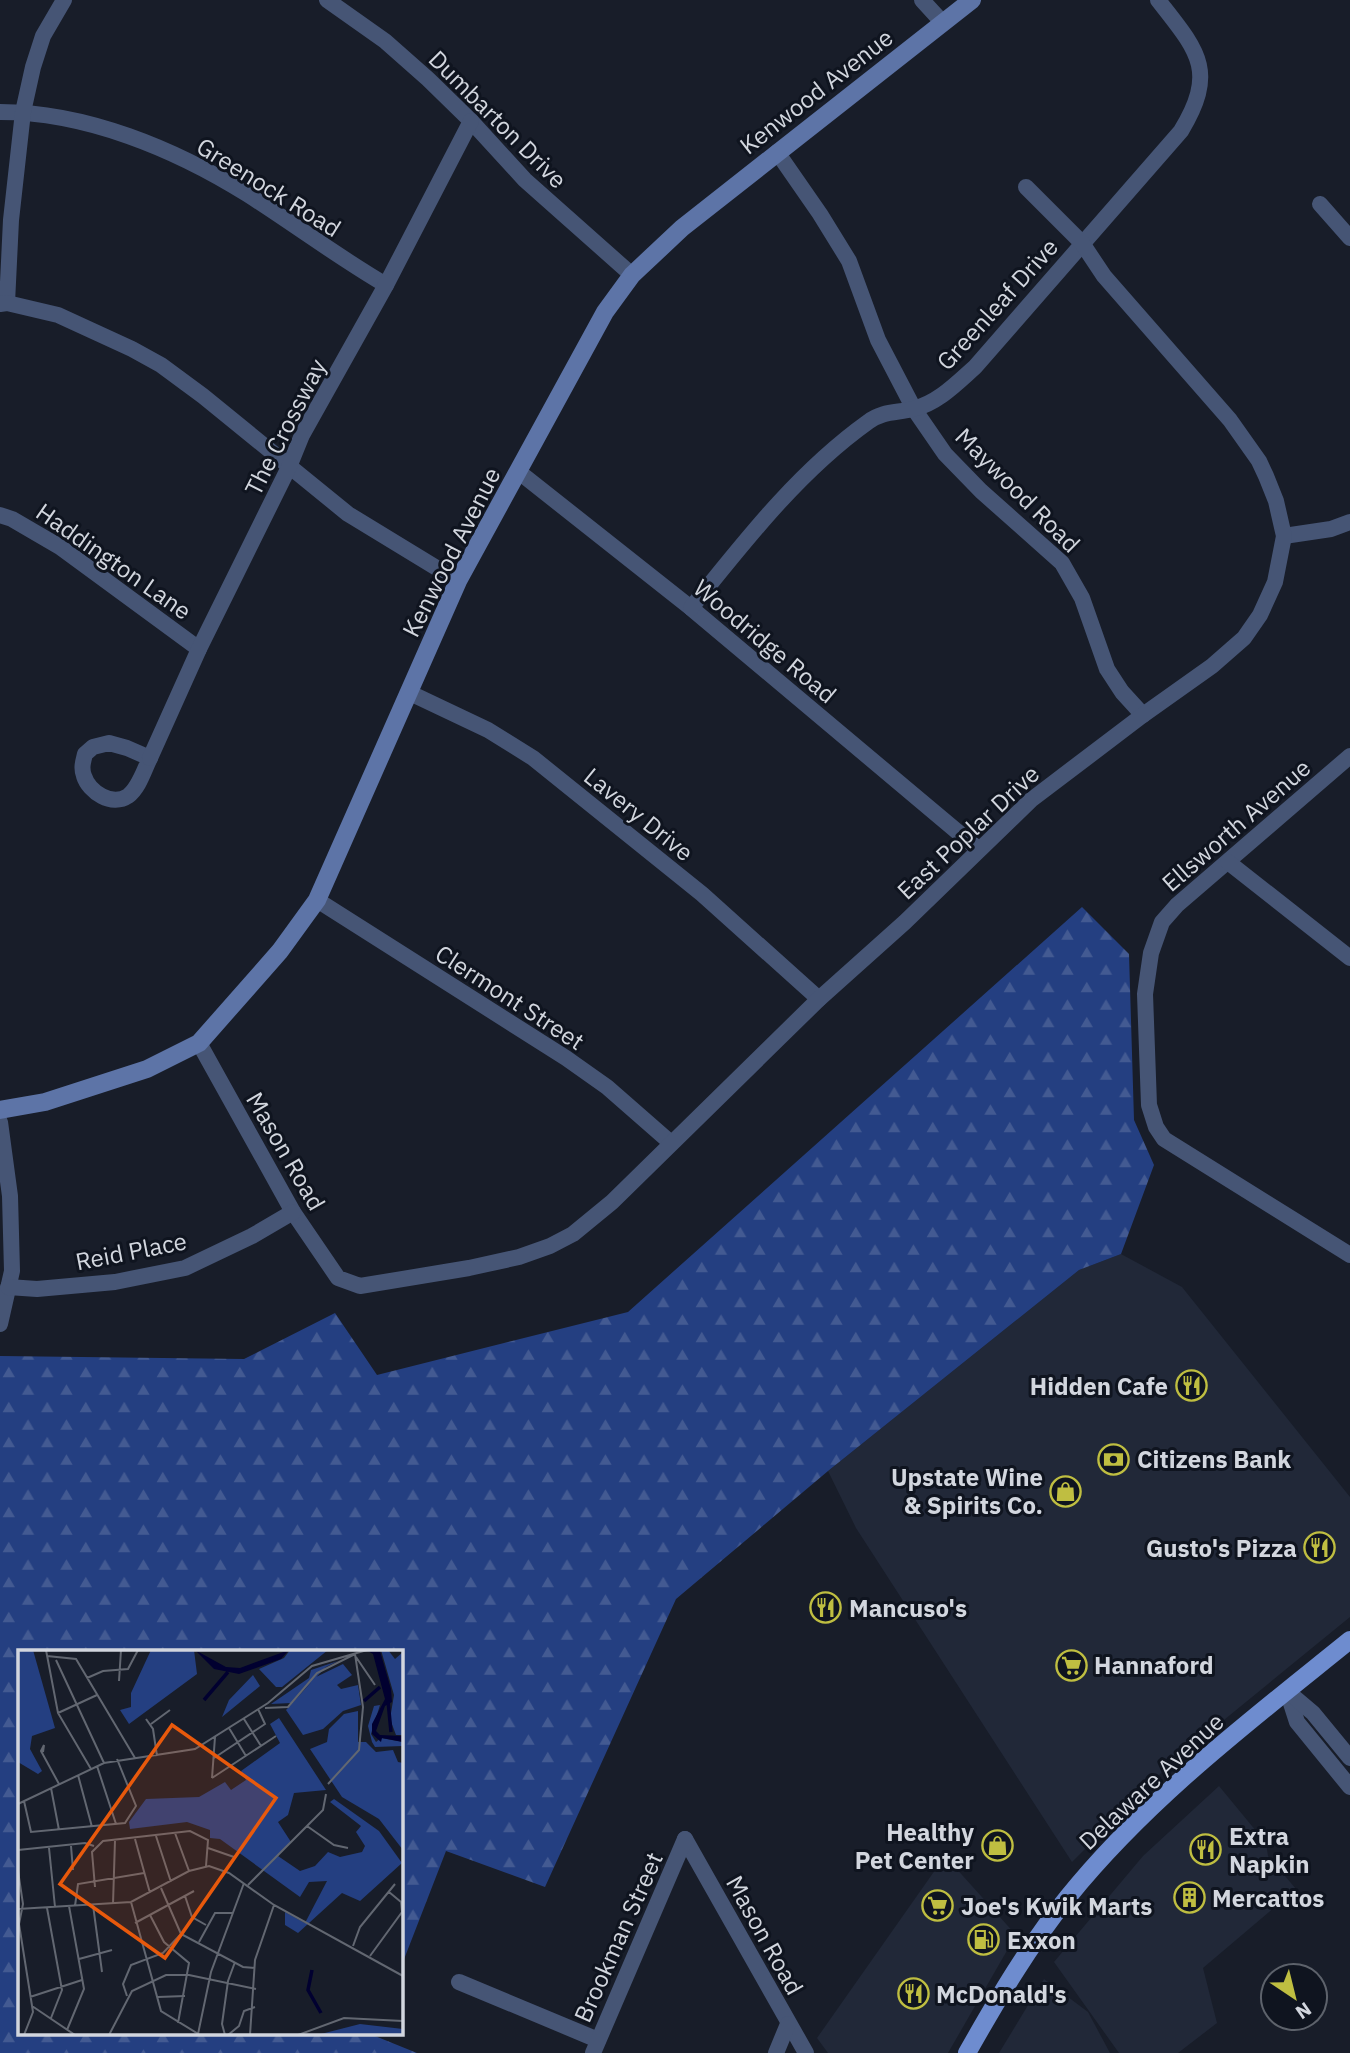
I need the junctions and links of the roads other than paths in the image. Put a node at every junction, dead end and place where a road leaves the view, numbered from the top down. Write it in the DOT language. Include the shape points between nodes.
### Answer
graph roads {
  1 [pos="64,0"];
  2 [pos="327,0"];
  3 [pos="922,0"];
  4 [pos="972,0"];
  5 [pos="1158,0"];
  6 [pos="943,23"];
  7 [pos="0,112"];
  8 [pos="23,112"];
  9 [pos="471,121"];
  10 [pos="777,152"];
  11 [pos="1026,187"];
  12 [pos="1320,204"];
  13 [pos="1350,238"];
  14 [pos="1082,243"];
  15 [pos="632,275"];
  16 [pos="386,285"];
  17 [pos="3,304"];
  18 [pos="914,409"];
  19 [pos="289,467"];
  20 [pos="519,472"];
  21 [pos="0,515"];
  22 [pos="1350,522"];
  23 [pos="1284,536"];
  24 [pos="458,581"];
  25 [pos="691,608"];
  26 [pos="199,649"];
  27 [pos="410,693"];
  28 [pos="1143,715"];
  29 [pos="1350,756"];
  30 [pos="150,758"];
  31 [pos="978,849"];
  32 [pos="1228,862"];
  33 [pos="317,900"];
  34 [pos="1350,958"];
  35 [pos="819,999"];
  36 [pos="199,1043"];
  37 [pos="0,1110"];
  38 [pos="0,1122"];
  39 [pos="671,1143"];
  40 [pos="293,1212"];
  41 [pos="1350,1255"];
  42 [pos="338,1278"];
  43 [pos="8,1287"];
  44 [pos="0,1324"];
  45 [pos="1350,1640"];
  46 [pos="1287,1691"];
  47 [pos="1350,1758"];
  48 [pos="1350,1787"];
  49 [pos="685,1839"];
  50 [pos="459,1982"];
  51 [pos="788,2024"];
  52 [pos="595,2046"];
  53 [pos="776,2053"];
  54 [pos="806,2053"];
  55 [pos="967,2053"];
  1 -- 8 [label="street" via="43,36"];
  2 -- 9 [label="street, Dumbarton Drive" via="385,41"];
  3 -- 6 [label="street"];
  4 -- 6 [label="street, Kenwood Avenue"];
  5 -- 14 [label="street, Greenleaf Drive" via="1199,61 1199,97 1181,131"];
  6 -- 10 [label="street, Kenwood Avenue"];
  7 -- 8 [label="street, Greenock Road"];
  8 -- 16 [label="street, Greenock Road" via="153,145 246,194"];
  8 -- 17 [label="street"];
  9 -- 15 [label="street, Dumbarton Drive" via="525,180"];
  9 -- 16 [label="street, The Crossway"];
  10 -- 15 [label="street, Kenwood Avenue"];
  10 -- 18 [label="street, Maywood Road" via="849,261 878,340"];
  11 -- 14 [label="street, East Poplar Drive"];
  12 -- 13 [label="street"];
  14 -- 18 [label="street, Greenleaf Drive" via="975,367 948,391"];
  14 -- 23 [label="street, East Poplar Drive" via="1104,276 1242,435 1266,476"];
  15 -- 20 [label="street, Kenwood Avenue" via="605,312"];
  16 -- 19 [label="street, The Crossway" via="308,423"];
  17 -- 19 [label="street" via="58,316 151,360"];
  18 -- 25 [label="street, Greenleaf Drive" via="871,419 835,447 738,549"];
  18 -- 28 [label="street, Maywood Road" via="946,454 1062,563 1082,598 1107,669"];
  19 -- 24 [label="street" via="348,514"];
  19 -- 26 [label="street, The Crossway"];
  20 -- 24 [label="street, Kenwood Avenue"];
  20 -- 25 [label="street, Woodridge Road"];
  21 -- 26 [label="street, Haddington Lane" via="60,547"];
  22 -- 23 [label="street"];
  23 -- 28 [label="street, East Poplar Drive" via="1275,582 1244,638"];
  24 -- 27 [label="street, Kenwood Avenue"];
  25 -- 31 [label="street, Woodridge Road"];
  26 -- 30 [label="street, The Crossway"];
  27 -- 33 [label="street, Kenwood Avenue"];
  27 -- 35 [label="street, Lavery Drive" via="488,730 533,758 702,894"];
  28 -- 31 [label="street, East Poplar Drive" via="1055,780"];
  29 -- 32 [label="street, Ellsworth Avenue"];
  31 -- 35 [label="street, East Poplar Drive"];
  32 -- 34 [label="street"];
  32 -- 41 [label="street, Ellsworth Avenue" via="1162,922 1150,957 1144,994 1149,1105 1164,1139"];
  33 -- 36 [label="street, Kenwood Avenue" via="280,951"];
  33 -- 39 [label="street, Clermont Street" via="566,1058"];
  35 -- 39 [label="street, East Poplar Drive"];
  36 -- 37 [label="street, Kenwood Avenue" via="147,1069 45,1102"];
  36 -- 40 [label="street, Mason Road"];
  38 -- 43 [label="street" via="10,1196 12,1271"];
  39 -- 42 [label="street, East Poplar Drive" via="612,1202 573,1234 550,1246 469,1268 360,1286"];
  40 -- 42 [label="street, Mason Road"];
  40 -- 43 [label="street, Reid Place" via="185,1268 115,1282"];
  43 -- 44 [label="street"];
  45 -- 46 [label="main road, Delaware Avenue"];
  46 -- 47 [label="street" via="1313,1713"];
  46 -- 48 [label="street" via="1297,1722"];
  46 -- 55 [label="main road, Delaware Avenue" via="1188,1773 1097,1864 1037,1941"];
  49 -- 51 [label="street, Mason Road"];
  49 -- 52 [label="street, Brookman Street"];
  50 -- 52 [label="street"];
  51 -- 53 [label="street"];
  51 -- 54 [label="street, Mason Road"];
}
